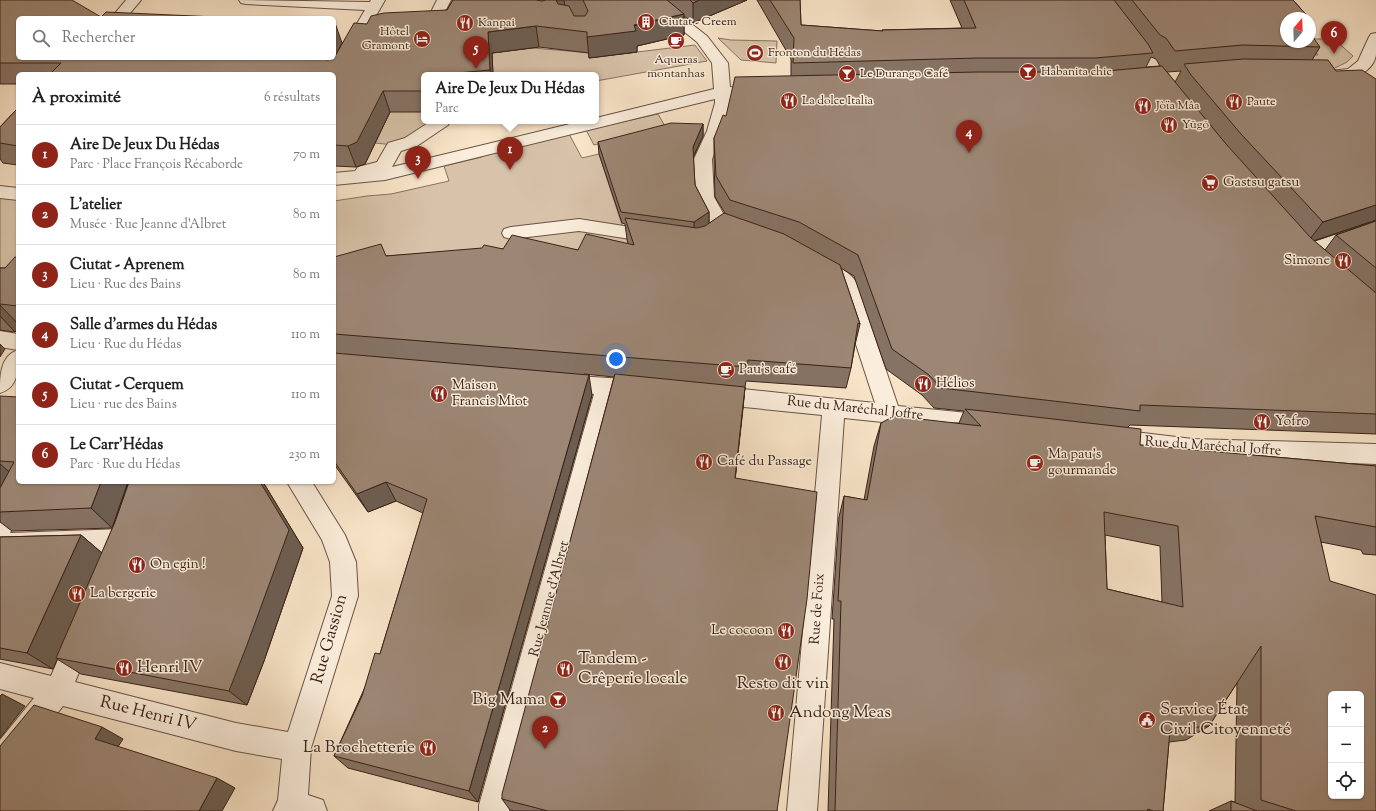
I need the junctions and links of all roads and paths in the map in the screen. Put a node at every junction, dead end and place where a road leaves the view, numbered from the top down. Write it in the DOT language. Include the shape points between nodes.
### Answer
graph roads {
  1 [pos="134,0"];
  2 [pos="246,0"];
  3 [pos="444,0"];
  4 [pos="652,0"];
  5 [pos="374,11"];
  6 [pos="120,16"];
  7 [pos="401,19"];
  8 [pos="1376,37"];
  9 [pos="336,72"];
  10 [pos="1309,75"];
  11 [pos="772,91"];
  12 [pos="722,92"];
  13 [pos="599,122"];
  14 [pos="438,124"];
  15 [pos="591,124"];
  16 [pos="336,178"];
  17 [pos="336,179"];
  18 [pos="1376,227"];
  19 [pos="511,234"];
  20 [pos="759,238"];
  21 [pos="674,239"];
  22 [pos="802,256"];
  23 [pos="1320,268"];
  24 [pos="0,339"];
  25 [pos="16,342"];
  26 [pos="16,361"];
  27 [pos="545,382"];
  28 [pos="0,385"];
  29 [pos="608,387"];
  30 [pos="661,391"];
  31 [pos="692,394"];
  32 [pos="834,407"];
  33 [pos="889,413"];
  34 [pos="1006,426"];
  35 [pos="1092,436"];
  36 [pos="1376,454"];
  37 [pos="22,484"];
  38 [pos="300,484"];
  39 [pos="0,527"];
  40 [pos="122,540"];
  41 [pos="0,544"];
  42 [pos="88,619"];
  43 [pos="0,676"];
  44 [pos="58,691"];
  45 [pos="297,748"];
  46 [pos="0,762"];
  47 [pos="297,809"];
  48 [pos="494,811"];
  49 [pos="802,811"];
  1 -- 6 [label="street"];
  2 -- 5 [label="street"];
  3 -- 7 [label="street" via="436,18"];
  4 -- 12 [label="street" via="702,39 720,63"];
  5 -- 9 [label="street" via="349,38"];
  8 -- 10 [label="street" via="1366,63 1352,72"];
  11 -- 12 [label="street"];
  12 -- 13 [label="street"];
  12 -- 20 [label="street" via="723,103 703,159 705,196 715,230"];
  14 -- 16 [label="street" via="412,142 394,147 384,166"];
  15 -- 17 [label="street" via="385,174"];
  18 -- 23 [label="street" via="1298,247"];
  19 -- 21 [label="street" via="579,225"];
  22 -- 33 [label="street" via="846,282"];
  24 -- 25 [label="street"];
  26 -- 28 [label="street"];
  27 -- 29 [label="street"];
  29 -- 30 [label="street"];
  29 -- 48 [label="street, Rue Jeanne d'Albret"];
  31 -- 32 [label="street, Rue du Maréchal Joffre"];
  32 -- 33 [label="street, Rue du Maréchal Joffre"];
  32 -- 49 [label="street, Rue de Foix"];
  33 -- 34 [label="street, Rue du Maréchal Joffre"];
  35 -- 36 [label="street, Rue du Maréchal Joffre" via="1193,448"];
  37 -- 39 [label="street"];
  38 -- 45 [label="street, Rue Gassion" via="334,535 343,562 345,596"];
  40 -- 41 [label="street"];
  42 -- 44 [label="street"];
  43 -- 44 [label="street, Rue Henri IV"];
  44 -- 45 [label="street, Rue Henri IV" via="236,737"];
  44 -- 46 [label="street"];
  45 -- 47 [label="street, Rue Gassion"];
}
